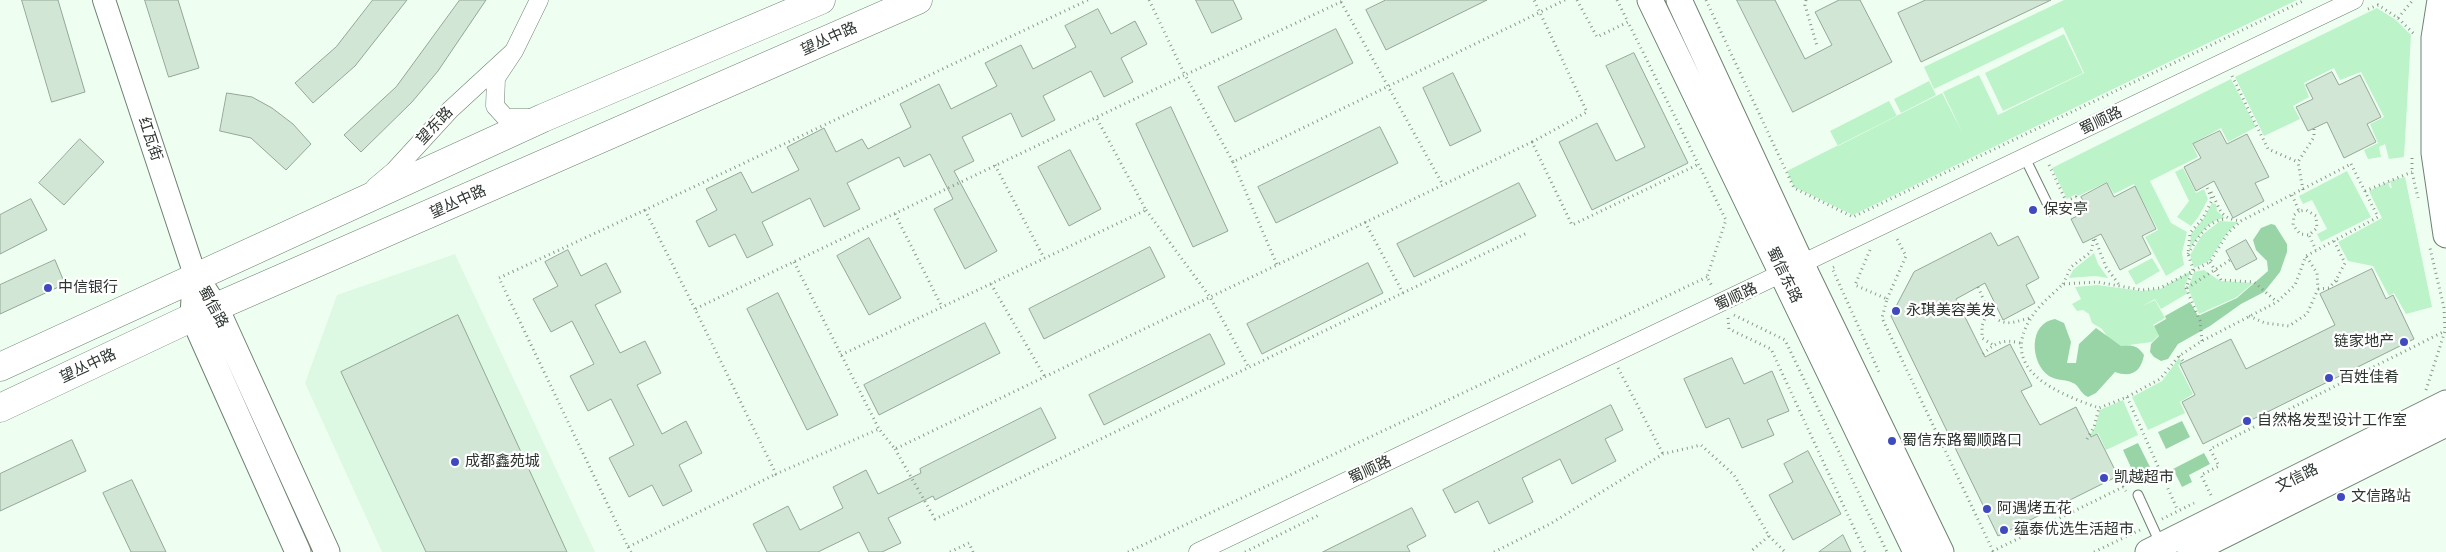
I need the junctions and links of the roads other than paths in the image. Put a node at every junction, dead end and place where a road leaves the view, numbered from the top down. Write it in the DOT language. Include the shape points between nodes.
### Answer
graph roads {
  1 [pos="104,0"];
  2 [pos="539,0"];
  3 [pos="821,0"];
  4 [pos="918,0"];
  5 [pos="1650,0"];
  6 [pos="1679,0"];
  7 [pos="2440,0"];
  8 [pos="2357,6"];
  9 [pos="514,51"];
  10 [pos="543,118"];
  11 [pos="2028,165"];
  12 [pos="358,201"];
  13 [pos="2050,211"];
  14 [pos="2437,240"];
  15 [pos="1793,270"];
  16 [pos="196,278"];
  17 [pos="204,313"];
  18 [pos="0,367"];
  19 [pos="2440,403"];
  20 [pos="0,408"];
  21 [pos="2138,494"];
  22 [pos="2154,541"];
  23 [pos="298,552"];
  24 [pos="328,552"];
  25 [pos="1198,552"];
  26 [pos="1916,552"];
  27 [pos="1941,552"];
  28 [pos="2190,552"];
  1 -- 16 [label="street, 红瓦街"];
  2 -- 9 [label="street, 望东路"];
  3 -- 10 [label="main road"];
  4 -- 17 [label="main road, 望丛中路"];
  5 -- 15 [label="main road, 蜀信东路"];
  6 -- 15 [label="main road, 蜀信东路"];
  7 -- 14 [label="main road" via="2434,38"];
  8 -- 11 [label="street, 蜀顺路"];
  9 -- 10 [label="street, 望东路" via="496,78 494,106 506,118"];
  9 -- 12 [label="street, 望东路" via="450,110 394,170"];
  10 -- 12 [label="main road"];
  11 -- 13 [label="lane"];
  11 -- 15 [label="street, 蜀顺路"];
  12 -- 16 [label="main road"];
  15 -- 25 [label="street, 蜀顺路"];
  15 -- 26 [label="main road, 蜀信东路"];
  15 -- 27 [label="main road, 蜀信东路"];
  16 -- 17 [label="main road, 蜀信路"];
  16 -- 18 [label="main road"];
  17 -- 20 [label="main road, 望丛中路"];
  17 -- 23 [label="main road, 蜀信路"];
  17 -- 24 [label="main road, 蜀信路"];
  19 -- 22 [label="main road, 文信路"];
  19 -- 28 [label="main road"];
  21 -- 22 [label="lane"];
}
